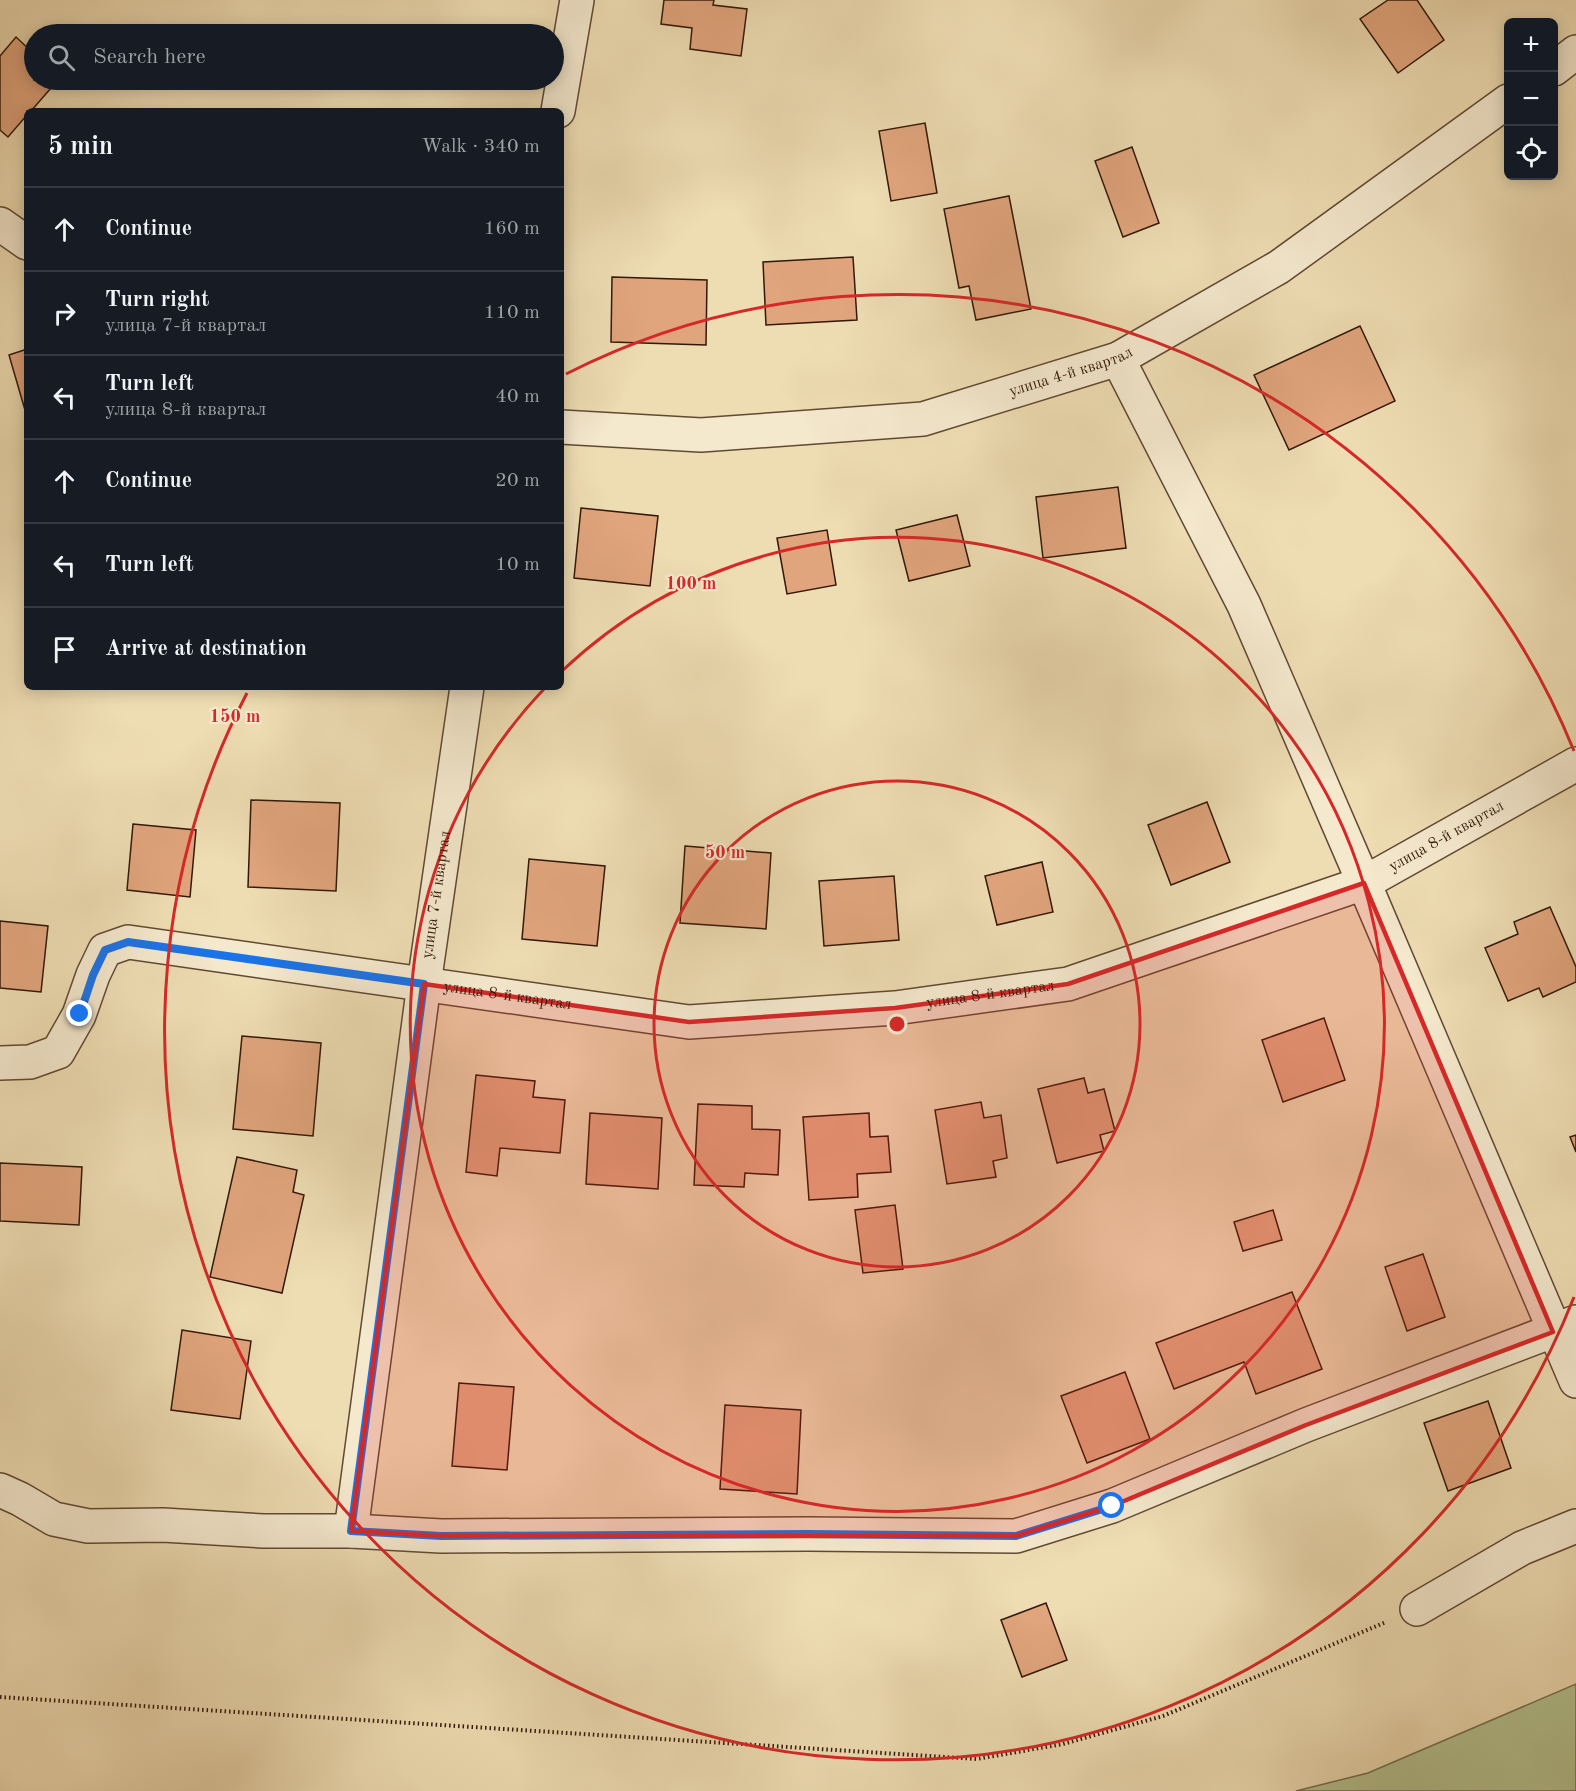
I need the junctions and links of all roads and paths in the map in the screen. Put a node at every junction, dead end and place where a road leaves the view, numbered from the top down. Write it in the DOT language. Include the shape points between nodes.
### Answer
graph roads {
  1 [pos="577,0"];
  2 [pos="1576,52"];
  3 [pos="1558,66"];
  4 [pos="564,76"];
  5 [pos="562,90"];
  6 [pos="1504,105"];
  7 [pos="559,108"];
  8 [pos="0,224"];
  9 [pos="24,241"];
  10 [pos="1118,359"];
  11 [pos="564,427"];
  12 [pos="467,690"];
  13 [pos="1576,764"];
  14 [pos="1365,883"];
  15 [pos="424,984"];
  16 [pos="0,1063"];
  17 [pos="1565,1327"];
  18 [pos="1576,1381"];
  19 [pos="0,1490"];
  20 [pos="1576,1526"];
  21 [pos="351,1531"];
  22 [pos="1417,1609"];
  23 [pos="0,1697"];
  1 -- 4 [label="street"];
  2 -- 3 [label="street"];
  5 -- 7 [label="street"];
  6 -- 10 [label="street, улица 4-й квартал" via="1279,267"];
  8 -- 9 [label="street"];
  10 -- 11 [label="street, улица 4-й квартал" via="923,419 701,435"];
  10 -- 14 [label="street" via="1244,605"];
  12 -- 15 [label="street, улица 7-й квартал"];
  13 -- 14 [label="street, улица 8-й квартал"];
  14 -- 15 [label="street, улица 8-й квартал" via="1068,984 895,1008 689,1022"];
  14 -- 17 [label="street"];
  15 -- 16 [label="street, улица 8-й квартал" via="128,942 105,950 80,1014 58,1052 30,1062"];
  15 -- 21 [label="street, улица 7-й квартал"];
  17 -- 18 [label="street"];
  17 -- 21 [label="street" via="1306,1425 1112,1506 1016,1536 441,1536"];
  19 -- 21 [label="street" via="54,1519 88,1526"];
  20 -- 22 [label="street" via="1522,1548"];
  22 -- 23 [label="path" via="1163,1716 1063,1744 977,1759"];
}
